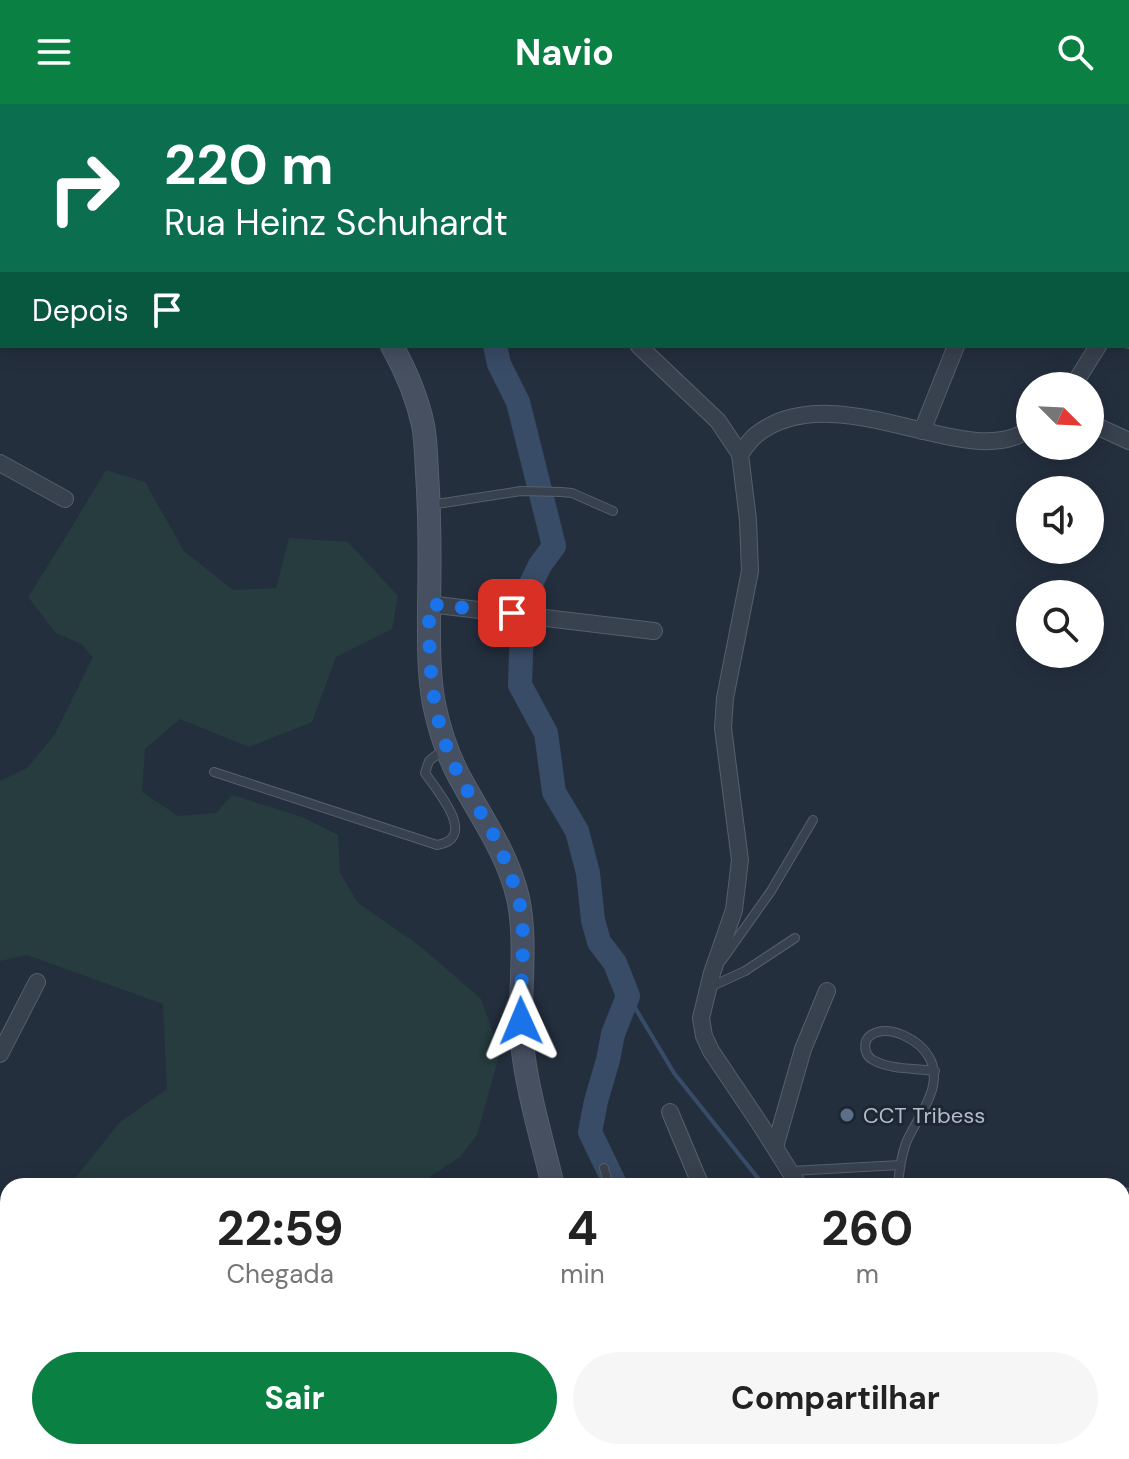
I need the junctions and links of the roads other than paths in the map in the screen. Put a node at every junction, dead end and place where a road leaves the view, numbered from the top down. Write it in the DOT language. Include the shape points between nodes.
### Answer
graph roads {
  1 [pos="393,348"];
  2 [pos="641,348"];
  3 [pos="955,348"];
  4 [pos="1097,348"];
  5 [pos="1082,372"];
  6 [pos="1104,429"];
  7 [pos="922,431"];
  8 [pos="1016,436"];
  9 [pos="1129,441"];
  10 [pos="740,454"];
  11 [pos="0,463"];
  12 [pos="65,499"];
  13 [pos="429,505"];
  14 [pos="613,511"];
  15 [pos="429,604"];
  16 [pos="654,631"];
  17 [pos="447,747"];
  18 [pos="214,772"];
  19 [pos="813,820"];
  20 [pos="795,938"];
  21 [pos="710,980"];
  22 [pos="37,982"];
  23 [pos="827,991"];
  24 [pos="0,1054"];
  25 [pos="935,1071"];
  26 [pos="670,1112"];
  27 [pos="775,1147"];
  28 [pos="900,1165"];
  29 [pos="604,1168"];
  30 [pos="551,1178"];
  31 [pos="607,1178"];
  32 [pos="698,1178"];
  33 [pos="794,1178"];
  34 [pos="802,1178"];
  35 [pos="899,1178"];
  1 -- 13 [label="main road" via="424,427"];
  2 -- 10 [label="street" via="718,421"];
  3 -- 7 [label="street"];
  4 -- 5 [label="street"];
  6 -- 9 [label="street"];
  7 -- 8 [label="street" via="975,442"];
  7 -- 10 [label="street" via="849,414 789,418 753,436"];
  10 -- 21 [label="street" via="750,571 723,728 740,860 734,910"];
  11 -- 12 [label="street"];
  13 -- 14 [label="lane" via="521,491 561,492"];
  13 -- 15 [label="main road"];
  15 -- 16 [label="street"];
  15 -- 17 [label="main road" via="430,675"];
  17 -- 18 [label="lane" via="429,761 425,773 457,827 454,836 437,845"];
  17 -- 30 [label="main road" via="518,896 522,1044"];
  19 -- 21 [label="lane"];
  20 -- 21 [label="lane" via="745,971"];
  21 -- 27 [label="street" via="701,1018 704,1036"];
  22 -- 24 [label="street"];
  23 -- 27 [label="street" via="803,1049"];
  25 -- 25 [label="lane" via="873,1060 864,1049 867,1039 876,1033 907,1035 921,1045"];
  25 -- 28 [label="lane"];
  26 -- 32 [label="street"];
  27 -- 33 [label="street"];
  28 -- 34 [label="lane"];
  28 -- 35 [label="lane"];
  29 -- 31 [label="lane"];
}
